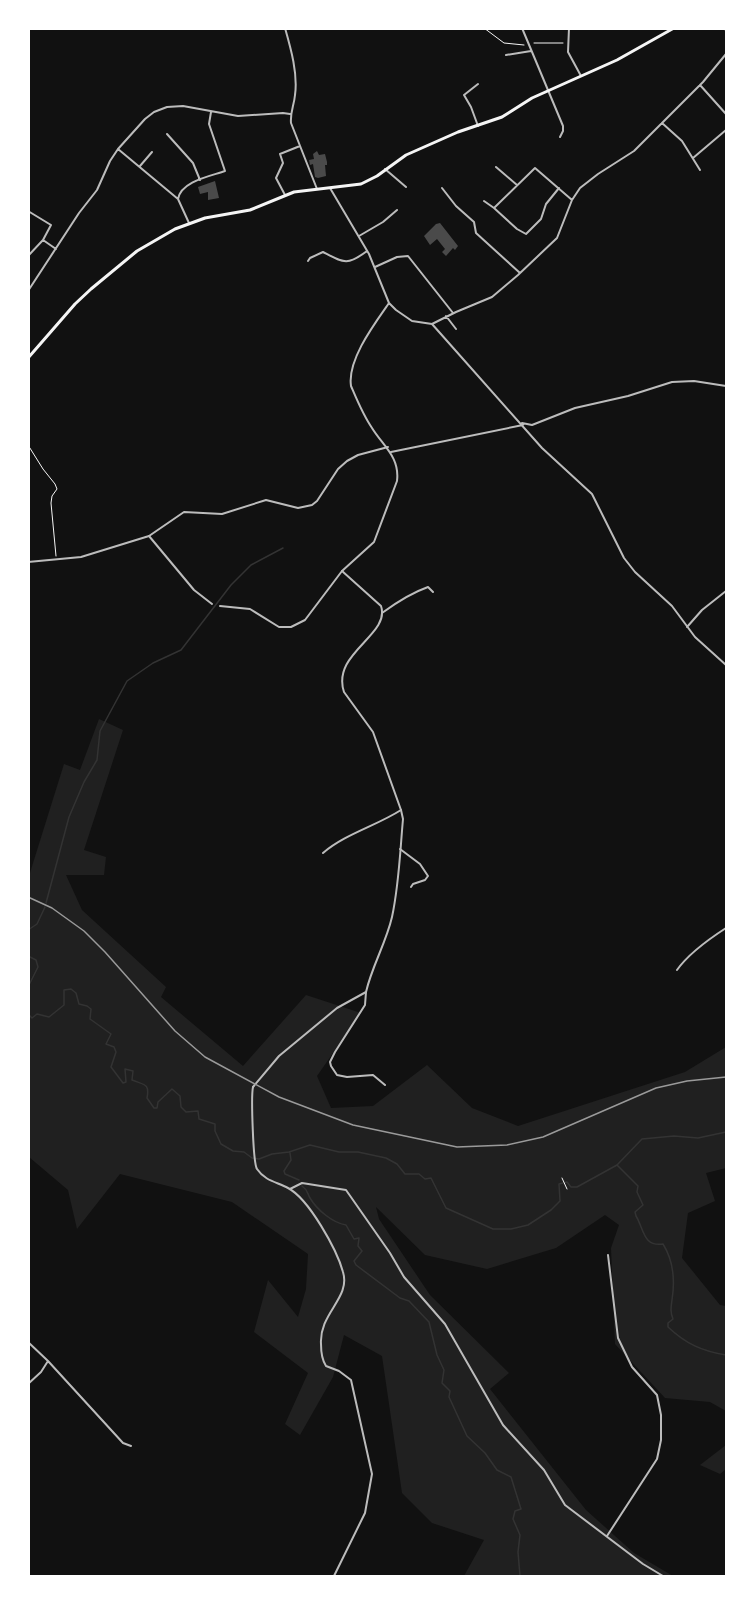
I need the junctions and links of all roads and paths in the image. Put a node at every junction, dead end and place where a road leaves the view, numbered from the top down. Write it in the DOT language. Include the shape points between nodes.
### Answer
graph roads {
  1 [pos="285,28"];
  2 [pos="522,28"];
  3 [pos="570,28"];
  4 [pos="674,28"];
  5 [pos="531,51"];
  6 [pos="726,54"];
  7 [pos="506,55"];
  8 [pos="581,76"];
  9 [pos="478,84"];
  10 [pos="700,85"];
  11 [pos="549,91"];
  12 [pos="211,112"];
  13 [pos="290,114"];
  14 [pos="726,114"];
  15 [pos="662,123"];
  16 [pos="478,126"];
  17 [pos="726,130"];
  18 [pos="167,134"];
  19 [pos="561,137"];
  20 [pos="300,146"];
  21 [pos="118,149"];
  22 [pos="152,152"];
  23 [pos="693,158"];
  24 [pos="140,166"];
  25 [pos="496,166"];
  26 [pos="385,169"];
  27 [pos="700,170"];
  28 [pos="200,180"];
  29 [pos="517,185"];
  30 [pos="406,187"];
  31 [pos="330,188"];
  32 [pos="442,188"];
  33 [pos="560,188"];
  34 [pos="317,189"];
  35 [pos="285,195"];
  36 [pos="178,199"];
  37 [pos="572,200"];
  38 [pos="484,201"];
  39 [pos="494,208"];
  40 [pos="397,210"];
  41 [pos="28,211"];
  42 [pos="189,223"];
  43 [pos="359,236"];
  44 [pos="43,240"];
  45 [pos="56,249"];
  46 [pos="367,251"];
  47 [pos="28,256"];
  48 [pos="308,261"];
  49 [pos="375,267"];
  50 [pos="520,273"];
  51 [pos="28,291"];
  52 [pos="389,303"];
  53 [pos="453,313"];
  54 [pos="447,316"];
  55 [pos="432,324"];
  56 [pos="456,329"];
  57 [pos="28,356"];
  58 [pos="726,386"];
  59 [pos="520,422"];
  60 [pos="524,425"];
  61 [pos="28,445"];
  62 [pos="388,447"];
  63 [pos="391,452"];
  64 [pos="149,536"];
  65 [pos="57,561"];
  66 [pos="28,562"];
  67 [pos="342,571"];
  68 [pos="726,591"];
  69 [pos="433,592"];
  70 [pos="382,613"];
  71 [pos="687,627"];
  72 [pos="726,665"];
  73 [pos="401,810"];
  74 [pos="400,849"];
  75 [pos="323,853"];
  76 [pos="411,887"];
  77 [pos="726,928"];
  78 [pos="677,970"];
  79 [pos="366,992"];
  80 [pos="385,1085"];
  81 [pos="562,1178"];
  82 [pos="290,1189"];
  83 [pos="567,1189"];
  84 [pos="608,1255"];
  85 [pos="28,1342"];
  86 [pos="48,1361"];
  87 [pos="28,1384"];
  88 [pos="131,1446"];
  89 [pos="607,1536"];
  90 [pos="334,1576"];
  91 [pos="663,1576"];
  1 -- 13 [label="street" via="295,83"];
  2 -- 5 [label="street"];
  3 -- 8 [label="street" via="568,52"];
  4 -- 8 [label="main road"];
  5 -- 7 [label="street"];
  5 -- 11 [label="street"];
  6 -- 10 [label="street"];
  8 -- 11 [label="main road"];
  9 -- 16 [label="street" via="464,96"];
  10 -- 14 [label="street"];
  10 -- 15 [label="street"];
  11 -- 16 [label="main road"];
  11 -- 19 [label="street" via="563,126"];
  12 -- 13 [label="street" via="238,116"];
  12 -- 21 [label="street" via="183,106 160,109 145,119"];
  12 -- 28 [label="street" via="209,124 225,171"];
  13 -- 20 [label="street"];
  15 -- 23 [label="street" via="682,141"];
  15 -- 37 [label="street" via="634,151 588,182"];
  16 -- 26 [label="main road" via="406,155"];
  17 -- 23 [label="street"];
  18 -- 28 [label="street" via="193,163"];
  20 -- 34 [label="street"];
  20 -- 35 [label="street" via="280,154 283,163 276,178"];
  21 -- 24 [label="street"];
  21 -- 45 [label="street" via="97,190"];
  22 -- 24 [label="street"];
  23 -- 27 [label="street"];
  24 -- 36 [label="street"];
  25 -- 29 [label="street"];
  26 -- 30 [label="street"];
  26 -- 31 [label="main road" via="361,184"];
  28 -- 36 [label="street" via="183,188"];
  29 -- 33 [label="street" via="535,168"];
  29 -- 39 [label="street"];
  31 -- 34 [label="main road"];
  31 -- 43 [label="street"];
  32 -- 50 [label="street" via="474,222 476,233"];
  33 -- 37 [label="street"];
  33 -- 39 [label="street" via="546,204 541,219 526,234"];
  34 -- 35 [label="main road"];
  35 -- 42 [label="main road" via="250,210"];
  36 -- 42 [label="street"];
  37 -- 50 [label="street" via="557,238"];
  38 -- 39 [label="street"];
  40 -- 43 [label="street"];
  41 -- 44 [label="street" via="51,225"];
  42 -- 57 [label="main road" via="137,251 75,304"];
  43 -- 46 [label="street"];
  44 -- 45 [label="street"];
  44 -- 47 [label="street"];
  45 -- 51 [label="street"];
  46 -- 48 [label="street" via="349,262 323,252"];
  46 -- 49 [label="street"];
  49 -- 52 [label="street"];
  49 -- 53 [label="street" via="397,256 408,256"];
  50 -- 53 [label="street" via="492,297"];
  52 -- 55 [label="street" via="412,321"];
  52 -- 62 [label="street" via="364,342 350,377 369,424"];
  53 -- 54 [label="street"];
  54 -- 55 [label="street"];
  54 -- 56 [label="street"];
  55 -- 59 [label="street"];
  58 -- 59 [label="street" via="672,382 575,408 532,425"];
  59 -- 60 [label="street"];
  60 -- 63 [label="street"];
  60 -- 71 [label="street" via="592,494 624,558 672,606"];
  61 -- 65 [label="path" via="57,489 51,503"];
  62 -- 63 [label="street"];
  62 -- 64 [label="street" via="347,461 312,506 298,508 266,500 222,514 184,512"];
  63 -- 67 [label="street" via="398,476 379,532 371,545"];
  64 -- 65 [label="street"];
  64 -- 67 [label="street" via="194,590 212,604 254,610 279,627 291,627 305,620"];
  65 -- 66 [label="street"];
  67 -- 70 [label="street" via="376,600"];
  68 -- 71 [label="street"];
  69 -- 70 [label="street" via="428,586 417,590"];
  70 -- 73 [label="street" via="346,663 341,678 344,692 373,732"];
  71 -- 72 [label="street"];
  73 -- 74 [label="street"];
  73 -- 75 [label="street"];
  74 -- 76 [label="street" via="420,864 428,876"];
  74 -- 79 [label="street" via="392,919"];
  77 -- 78 [label="street"];
  79 -- 80 [label="street" via="365,1005 330,1066 337,1075 373,1075"];
  79 -- 82 [label="street" via="337,1008 279,1056 253,1087 254,1161 269,1180"];
  81 -- 83 [label="path"];
  82 -- 89 [label="street" via="302,1183 346,1190 404,1277 445,1324 503,1425 544,1470 565,1505"];
  82 -- 90 [label="street" via="319,1221 344,1275 342,1294 322,1324 321,1351 326,1366 348,1376 352,1384 372,1474 365,1513"];
  84 -- 89 [label="street" via="618,1338 632,1367 657,1395 661,1423 657,1459"];
  85 -- 86 [label="street"];
  86 -- 87 [label="street"];
  86 -- 88 [label="street" via="123,1443"];
  89 -- 91 [label="street"];
}
